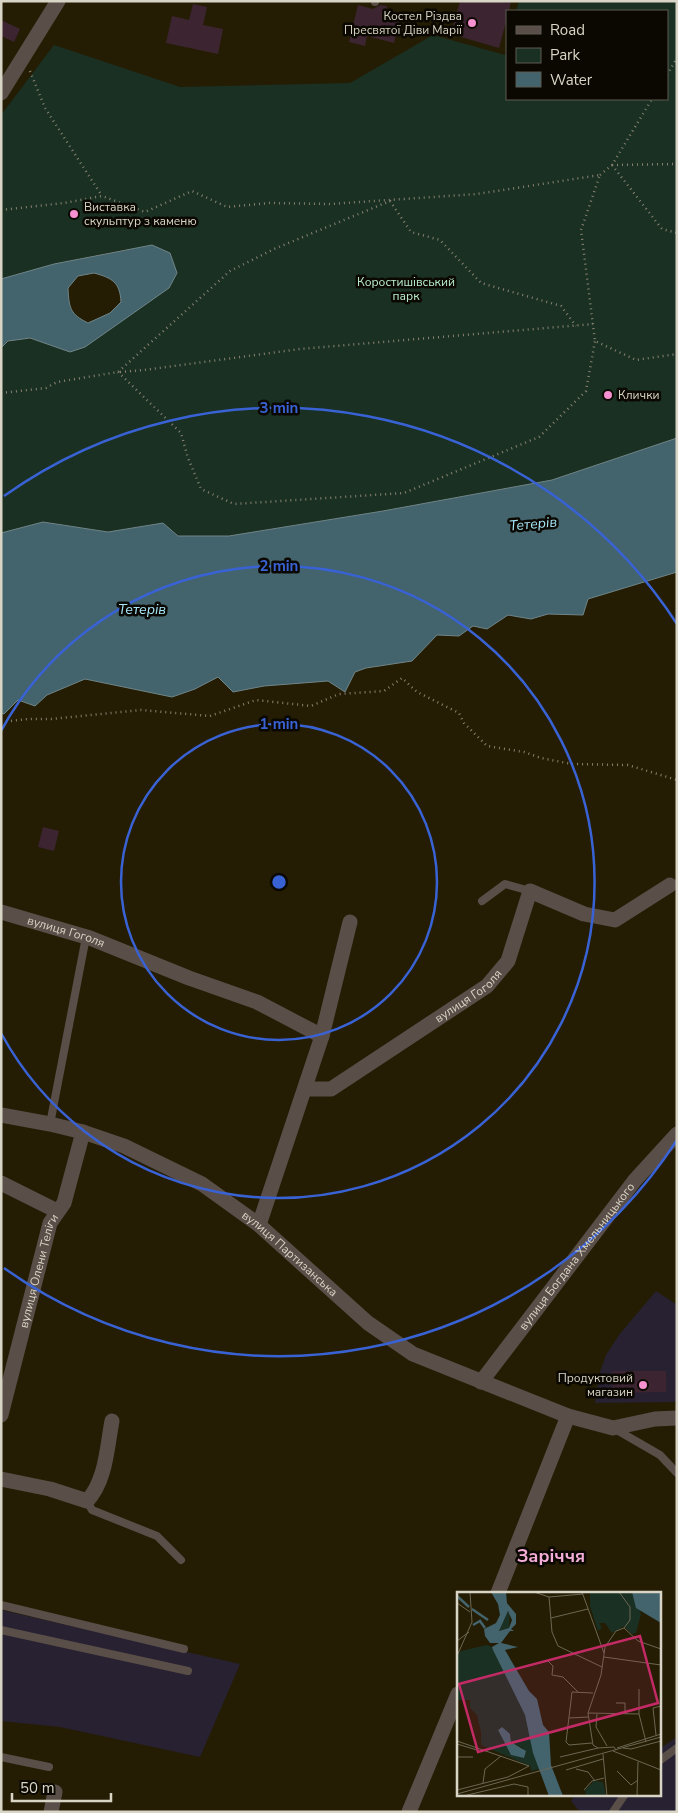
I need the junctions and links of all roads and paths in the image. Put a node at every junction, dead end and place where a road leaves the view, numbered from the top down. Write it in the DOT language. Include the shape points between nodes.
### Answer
graph roads {
  1 [pos="58,1"];
  2 [pos="24,56"];
  3 [pos="677,58"];
  4 [pos="668,73"];
  5 [pos="1,93"];
  6 [pos="651,100"];
  7 [pos="677,164"];
  8 [pos="612,165"];
  9 [pos="600,175"];
  10 [pos="102,196"];
  11 [pos="390,201"];
  12 [pos="1,210"];
  13 [pos="677,233"];
  14 [pos="592,324"];
  15 [pos="576,326"];
  16 [pos="595,341"];
  17 [pos="677,354"];
  18 [pos="118,372"];
  19 [pos="1,393"];
  20 [pos="1,722"];
  21 [pos="677,780"];
  22 [pos="670,885"];
  23 [pos="530,891"];
  24 [pos="482,901"];
  25 [pos="1,912"];
  26 [pos="350,922"];
  27 [pos="86,937"];
  28 [pos="322,1036"];
  29 [pos="305,1089"];
  30 [pos="1,1115"];
  31 [pos="50,1124"];
  32 [pos="83,1132"];
  33 [pos="677,1134"];
  34 [pos="1,1183"];
  35 [pos="57,1211"];
  36 [pos="259,1225"];
  37 [pos="481,1382"];
  38 [pos="1,1415"];
  39 [pos="568,1416"];
  40 [pos="677,1418"];
  41 [pos="112,1421"];
  42 [pos="613,1428"];
  43 [pos="677,1473"];
  44 [pos="1,1479"];
  45 [pos="87,1500"];
  46 [pos="181,1560"];
  47 [pos="498,1592"];
  48 [pos="1,1605"];
  49 [pos="1,1630"];
  50 [pos="184,1649"];
  51 [pos="188,1671"];
  52 [pos="457,1696"];
  53 [pos="677,1748"];
  54 [pos="1,1757"];
  55 [pos="660,1760"];
  56 [pos="50,1767"];
  57 [pos="55,1792"];
  58 [pos="624,1796"];
  59 [pos="51,1812"];
  60 [pos="409,1812"];
  61 [pos="613,1812"];
  1 -- 2 [label="street"];
  2 -- 5 [label="street"];
  2 -- 10 [label="path" via="45,108"];
  3 -- 4 [label="path"];
  6 -- 8 [label="path"];
  7 -- 8 [label="path"];
  8 -- 9 [label="path"];
  8 -- 13 [label="path" via="662,229"];
  9 -- 11 [label="path" via="477,194"];
  9 -- 14 [label="path" via="581,230"];
  10 -- 11 [label="path" via="145,212 192,191 227,207"];
  10 -- 12 [label="path"];
  11 -- 15 [label="path" via="411,232 440,240 481,283 561,306"];
  11 -- 18 [label="path" via="274,249 230,271"];
  14 -- 15 [label="path"];
  14 -- 16 [label="path"];
  15 -- 18 [label="path" via="300,349"];
  16 -- 17 [label="path" via="636,360"];
  16 -- 18 [label="path" via="586,391 539,437 404,493 234,504 201,489 181,434"];
  18 -- 19 [label="path" via="57,382 46,388"];
  20 -- 21 [label="path" via="141,710 210,716 256,700 311,706 339,694 384,691 402,678 417,692 459,713 464,723 487,746 572,764 628,765"];
  22 -- 23 [label="street" via="615,920 584,914"];
  23 -- 24 [label="lane" via="505,884"];
  23 -- 29 [label="street, вулиця Гоголя" via="508,961 487,986 331,1089"];
  25 -- 27 [label="street, вулиця Гоголя"];
  26 -- 28 [label="street"];
  27 -- 28 [label="street, вулиця Гоголя" via="257,1002"];
  27 -- 31 [label="lane"];
  28 -- 29 [label="street"];
  29 -- 36 [label="street"];
  30 -- 31 [label="street, вулиця Партизанська"];
  31 -- 32 [label="street, вулиця Партизанська"];
  32 -- 35 [label="street, вулиця Олени Теліги" via="64,1203"];
  32 -- 36 [label="street, вулиця Партизанська" via="124,1146 202,1184"];
  33 -- 37 [label="street, вулиця Богдана Хмельницького" via="635,1180"];
  34 -- 35 [label="street"];
  35 -- 38 [label="street, вулиця Олени Теліги" via="50,1223"];
  36 -- 37 [label="street, вулиця Партизанська" via="368,1323 414,1354"];
  37 -- 39 [label="street, вулиця Партизанська"];
  39 -- 42 [label="street, вулиця Партизанська"];
  39 -- 47 [label="street"];
  40 -- 42 [label="street"];
  41 -- 45 [label="street" via="103,1467 95,1492"];
  42 -- 43 [label="lane" via="660,1455"];
  44 -- 45 [label="street"];
  45 -- 46 [label="lane" via="92,1510 157,1536"];
  48 -- 50 [label="lane"];
  49 -- 51 [label="lane"];
  52 -- 60 [label="street"];
  53 -- 55 [label="lane"];
  54 -- 56 [label="lane"];
  57 -- 59 [label="street"];
  58 -- 61 [label="lane"];
}
